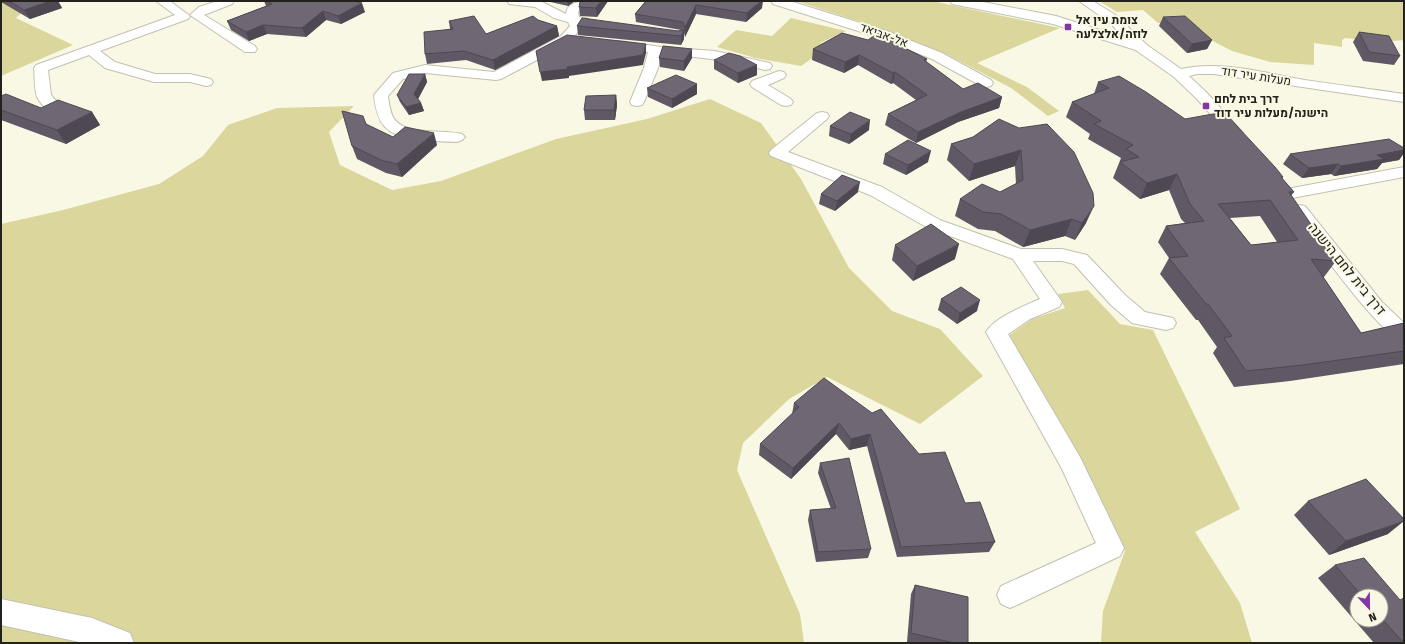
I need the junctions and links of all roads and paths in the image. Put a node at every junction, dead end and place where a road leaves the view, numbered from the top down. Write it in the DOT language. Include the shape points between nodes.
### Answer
graph roads {
  1 [pos="162,1"];
  2 [pos="228,1"];
  3 [pos="513,1"];
  4 [pos="584,1"];
  5 [pos="777,1"];
  6 [pos="957,1"];
  7 [pos="1085,1"];
  8 [pos="190,15"];
  9 [pos="573,20"];
  10 [pos="599,24"];
  11 [pos="566,38"];
  12 [pos="581,40"];
  13 [pos="604,43"];
  14 [pos="1142,48"];
  15 [pos="250,49"];
  16 [pos="656,49"];
  17 [pos="91,50"];
  18 [pos="764,66"];
  19 [pos="792,68"];
  20 [pos="1178,74"];
  21 [pos="206,82"];
  22 [pos="986,83"];
  23 [pos="1404,98"];
  24 [pos="637,102"];
  25 [pos="786,102"];
  26 [pos="57,110"];
  27 [pos="822,116"];
  28 [pos="457,137"];
  29 [pos="1243,142"];
  30 [pos="1404,172"];
  31 [pos="1019,255"];
  32 [pos="1166,323"];
  33 [pos="1404,336"];
  34 [pos="1010,595"];
  35 [pos="1,612"];
  36 [pos="120,643"];
  1 -- 8 [label="street"];
  2 -- 8 [label="street"];
  3 -- 9 [label="street" via="537,4"];
  4 -- 9 [label="street" via="572,11"];
  5 -- 22 [label="street, אל-אביאד" via="889,36 969,72"];
  6 -- 14 [label="main road" via="1056,20"];
  7 -- 14 [label="street" via="1113,19"];
  8 -- 15 [label="street"];
  8 -- 17 [label="street"];
  9 -- 10 [label="street"];
  9 -- 11 [label="street" via="576,26"];
  11 -- 12 [label="street"];
  11 -- 28 [label="street" via="496,76 425,69 398,76 381,95 384,112 392,126 414,134"];
  13 -- 16 [label="street"];
  14 -- 20 [label="street"];
  16 -- 18 [label="street" via="719,54"];
  16 -- 24 [label="street"];
  17 -- 21 [label="street" via="110,65 154,78 190,78"];
  17 -- 26 [label="street" via="41,68 44,96"];
  18 -- 19 [label="street"];
  18 -- 25 [label="street" via="780,75 757,84"];
  20 -- 23 [label="street, מעלות עיר דוד" via="1214,70"];
  20 -- 29 [label="street"];
  27 -- 31 [label="street" via="777,153 876,191 934,224"];
  30 -- 33 [label="street, דרך בית לחם הישנה" via="1282,188 1375,307"];
  31 -- 32 [label="street" via="1062,255 1080,259 1118,300 1139,318"];
  31 -- 34 [label="street" via="1052,302 1023,314 996,332 1072,464 1111,548"];
  35 -- 36 [label="street" via="72,627 109,637"];
}
